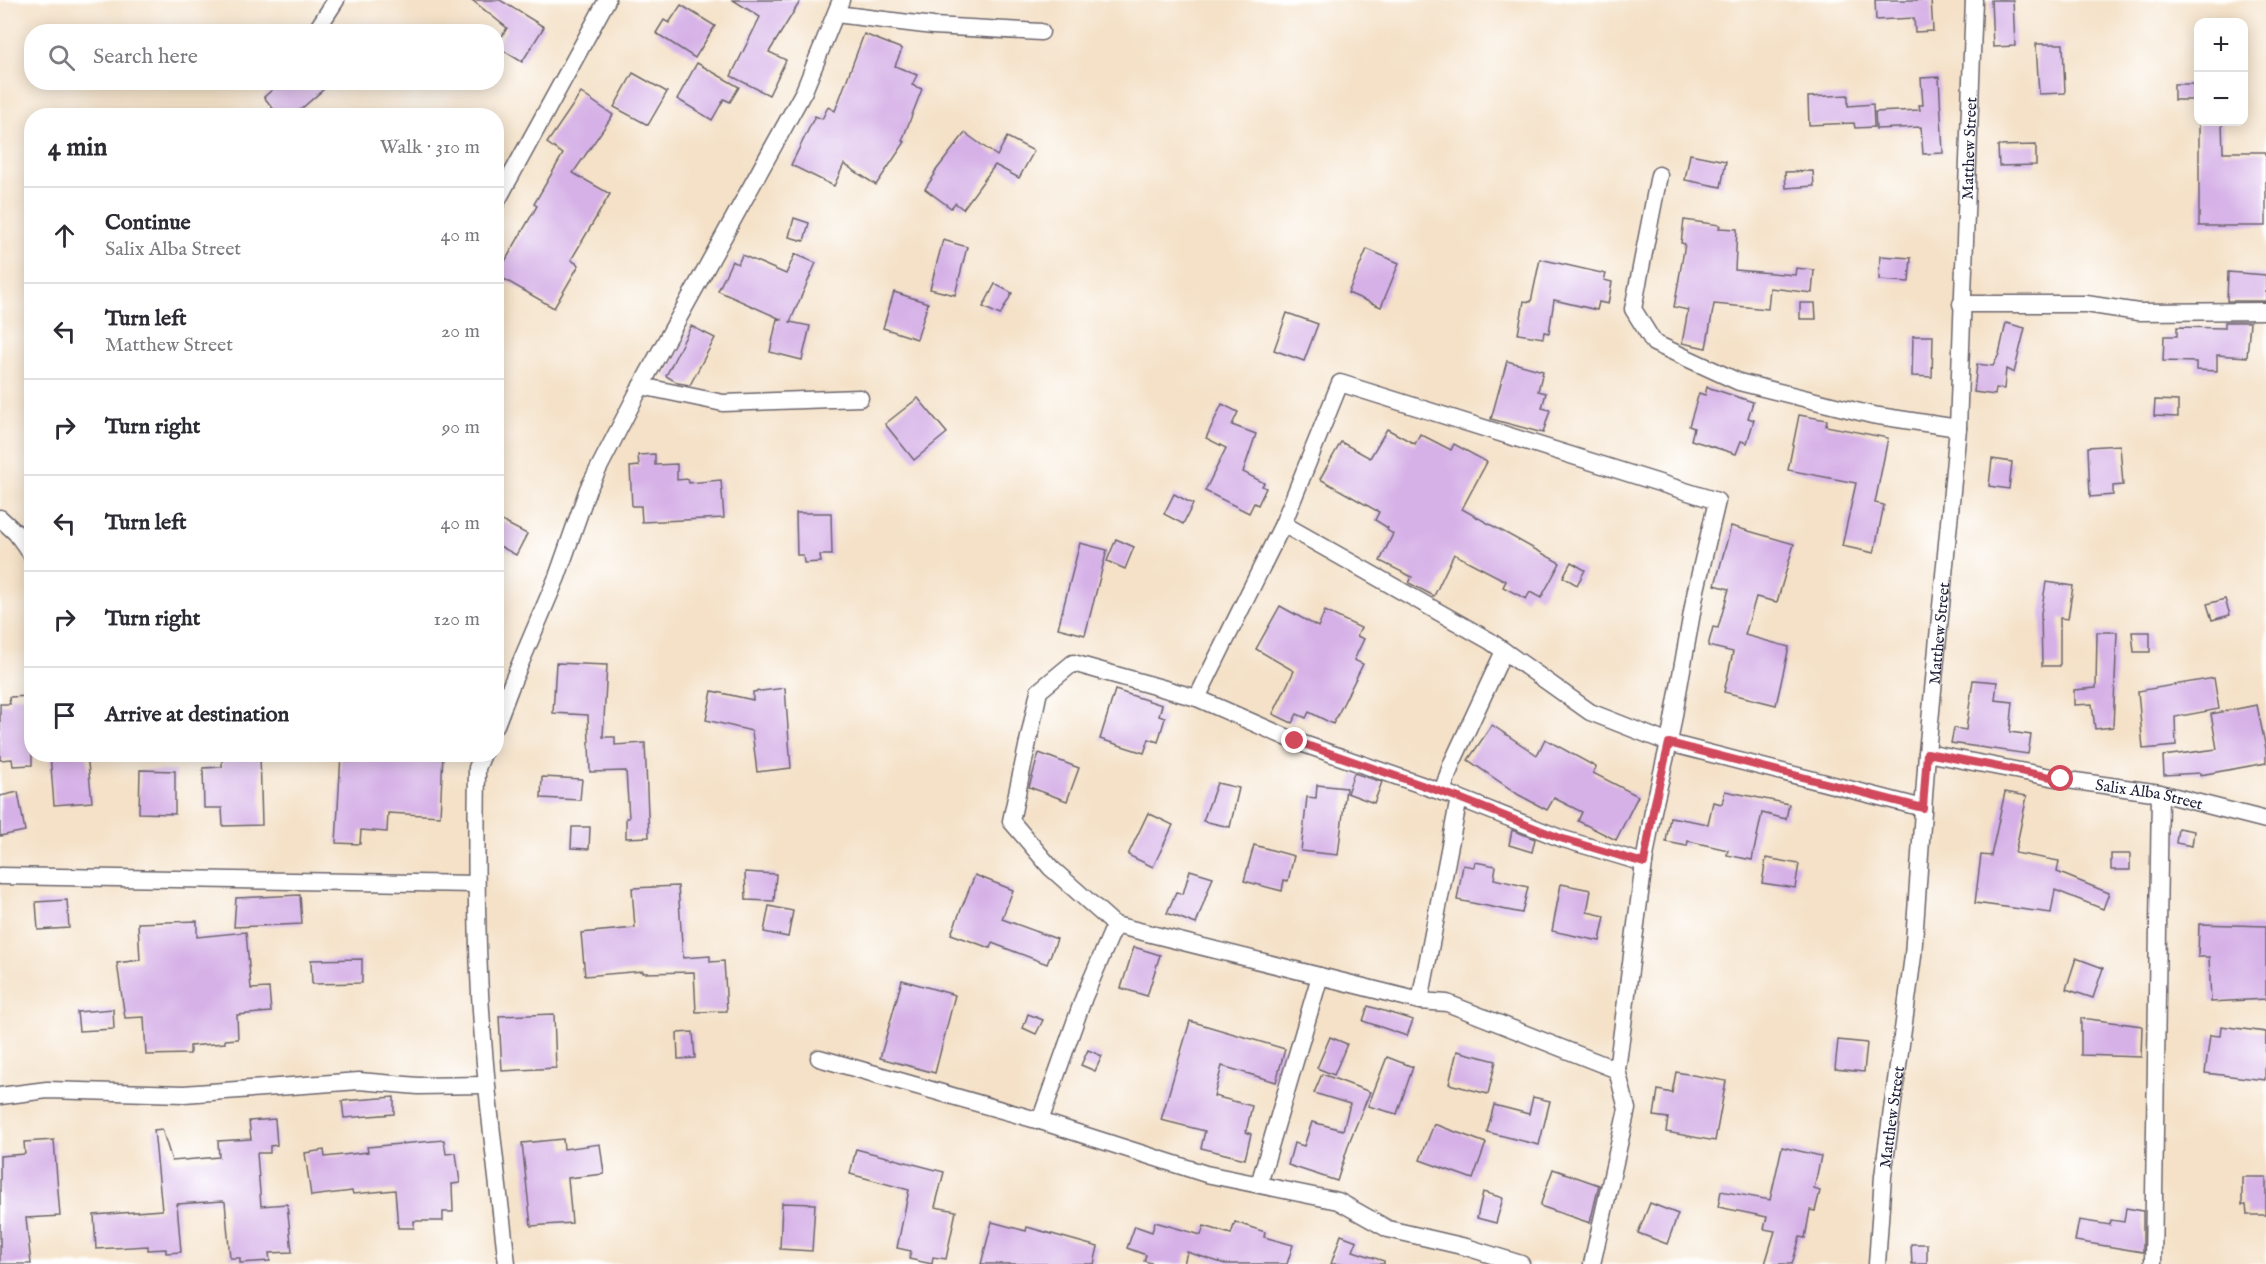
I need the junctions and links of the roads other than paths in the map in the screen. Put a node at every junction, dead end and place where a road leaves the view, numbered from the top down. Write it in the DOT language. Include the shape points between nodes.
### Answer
graph roads {
  1 [pos="336,0"];
  2 [pos="607,0"];
  3 [pos="1974,0"];
  4 [pos="839,7"];
  5 [pos="321,24"];
  6 [pos="1041,32"];
  7 [pos="1659,175"];
  8 [pos="504,188"];
  9 [pos="1961,304"];
  10 [pos="2266,310"];
  11 [pos="641,386"];
  12 [pos="860,398"];
  13 [pos="1958,428"];
  14 [pos="0,518"];
  15 [pos="1283,524"];
  16 [pos="24,544"];
  17 [pos="1504,651"];
  18 [pos="1197,698"];
  19 [pos="504,704"];
  20 [pos="1669,743"];
  21 [pos="1927,753"];
  22 [pos="480,762"];
  23 [pos="1442,792"];
  24 [pos="2160,793"];
  25 [pos="1459,798"];
  26 [pos="1923,808"];
  27 [pos="2266,820"];
  28 [pos="1644,863"];
  29 [pos="0,876"];
  30 [pos="476,884"];
  31 [pos="1115,925"];
  32 [pos="1320,976"];
  33 [pos="1420,1000"];
  34 [pos="819,1058"];
  35 [pos="1617,1070"];
  36 [pos="486,1085"];
  37 [pos="0,1096"];
  38 [pos="1040,1121"];
  39 [pos="1259,1184"];
  40 [pos="507,1264"];
  41 [pos="1521,1264"];
  42 [pos="1592,1264"];
  43 [pos="1877,1264"];
  44 [pos="2153,1264"];
  1 -- 5 [label="street"];
  2 -- 8 [label="street"];
  3 -- 9 [label="street, Matthew Street"];
  4 -- 6 [label="street" via="933,26"];
  4 -- 11 [label="street" via="804,91"];
  7 -- 13 [label="street" via="1633,309 1654,343 1739,382 1872,415"];
  9 -- 10 [label="street" via="2085,304 2138,312"];
  9 -- 13 [label="street, Matthew Street"];
  11 -- 12 [label="street" via="723,403"];
  11 -- 19 [label="street" via="588,489 557,577"];
  13 -- 21 [label="street, Matthew Street"];
  14 -- 16 [label="street"];
  15 -- 17 [label="street"];
  15 -- 18 [label="street"];
  15 -- 20 [label="street" via="1340,383 1717,501 1696,590"];
  17 -- 20 [label="street" via="1590,712"];
  17 -- 23 [label="street"];
  18 -- 23 [label="street" via="1295,741"];
  18 -- 31 [label="street" via="1073,663 1039,691 1011,822 1051,868"];
  20 -- 26 [label="street"];
  20 -- 28 [label="street"];
  21 -- 24 [label="street, Salix Alba Street"];
  21 -- 26 [label="street, Matthew Street"];
  22 -- 30 [label="street"];
  23 -- 25 [label="street"];
  24 -- 27 [label="street, Salix Alba Street"];
  24 -- 44 [label="street"];
  25 -- 28 [label="street" via="1560,838"];
  25 -- 33 [label="street"];
  26 -- 43 [label="street, Matthew Street" via="1913,956 1882,1176"];
  28 -- 35 [label="street"];
  29 -- 30 [label="street"];
  30 -- 36 [label="street"];
  31 -- 32 [label="street"];
  31 -- 38 [label="street" via="1084,997"];
  32 -- 33 [label="street"];
  32 -- 39 [label="street"];
  33 -- 35 [label="street" via="1447,1003"];
  34 -- 38 [label="street"];
  35 -- 42 [label="street" via="1627,1109"];
  36 -- 37 [label="street" via="418,1086 359,1081 184,1094 47,1090"];
  36 -- 40 [label="street"];
  38 -- 39 [label="street" via="1206,1174"];
  39 -- 41 [label="street" via="1338,1201 1388,1229"];
}
